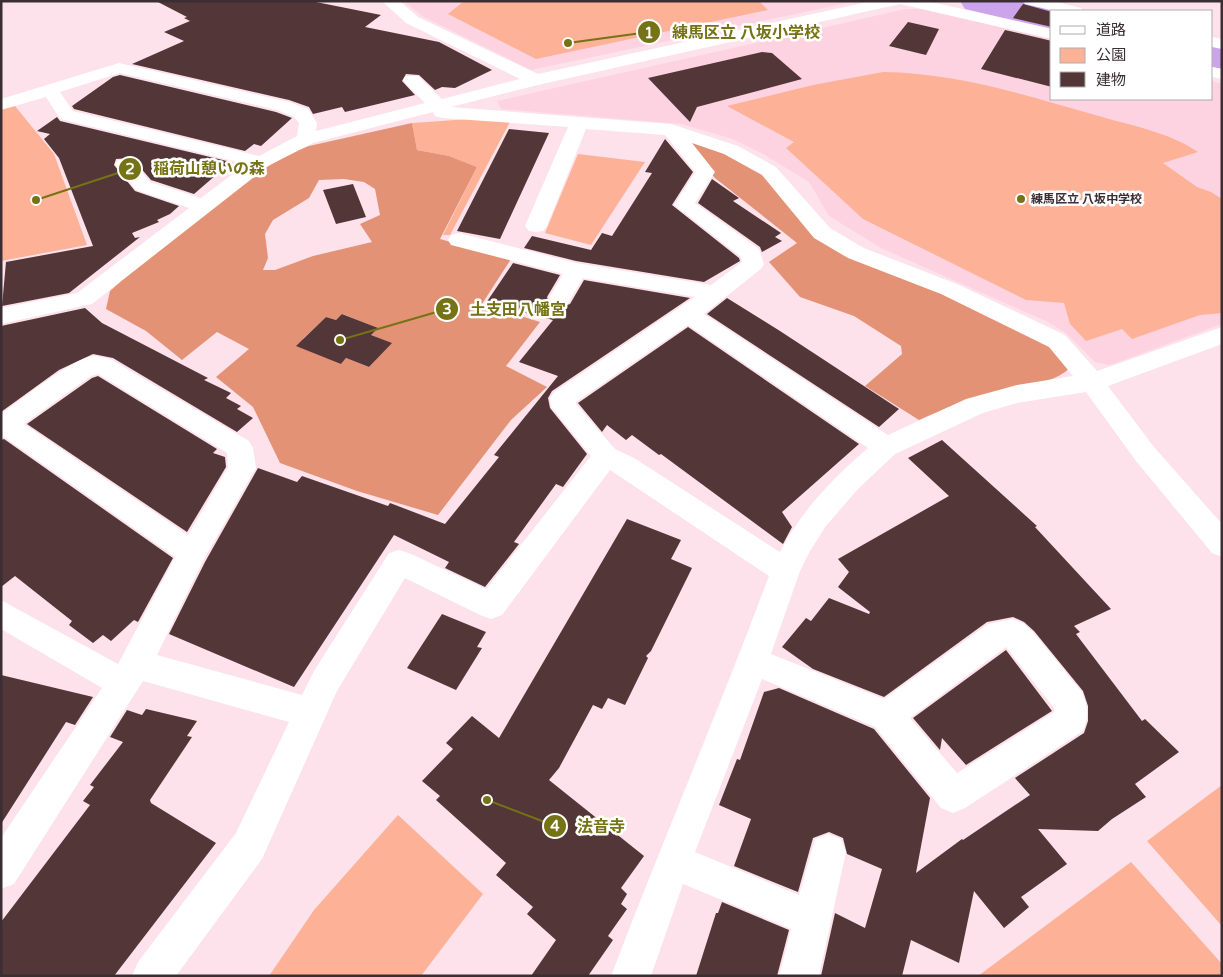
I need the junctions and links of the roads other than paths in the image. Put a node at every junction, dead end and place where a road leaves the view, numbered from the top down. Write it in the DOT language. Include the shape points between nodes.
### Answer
graph roads {
  1 [pos="390,1"];
  2 [pos="895,1"];
  3 [pos="905,1"];
  4 [pos="1032,1"];
  5 [pos="1071,10"];
  6 [pos="1050,34"];
  7 [pos="412,80"];
  8 [pos="536,80"];
  9 [pos="50,90"];
  10 [pos="1,105"];
  11 [pos="430,108"];
  12 [pos="579,123"];
  13 [pos="671,130"];
  14 [pos="306,139"];
  15 [pos="261,162"];
  16 [pos="125,164"];
  17 [pos="204,206"];
  18 [pos="536,226"];
  19 [pos="459,240"];
  20 [pos="576,270"];
  21 [pos="715,293"];
  22 [pos="560,298"];
  23 [pos="688,314"];
  24 [pos="1,316"];
  25 [pos="1222,335"];
  26 [pos="1092,382"];
  27 [pos="3,427"];
  28 [pos="886,447"];
  29 [pos="606,456"];
  30 [pos="1222,545"];
  31 [pos="192,553"];
  32 [pos="785,571"];
  33 [pos="1,612"];
  34 [pos="753,661"];
  35 [pos="130,674"];
  36 [pos="310,712"];
  37 [pos="887,716"];
  38 [pos="828,852"];
  39 [pos="673,862"];
  40 [pos="1,871"];
  41 [pos="812,919"];
  42 [pos="152,976"];
  43 [pos="631,976"];
  44 [pos="799,976"];
  1 -- 8 [label="street" via="412,20"];
  2 -- 8 [label="street"];
  3 -- 6 [label="street"];
  4 -- 5 [label="street"];
  7 -- 11 [label="street"];
  8 -- 11 [label="street"];
  9 -- 10 [label="street"];
  9 -- 14 [label="street" via="68,77 119,68 283,106 301,113 308,123"];
  9 -- 15 [label="street" via="67,115"];
  11 -- 12 [label="street"];
  11 -- 14 [label="street"];
  12 -- 13 [label="street"];
  12 -- 18 [label="street"];
  13 -- 21 [label="street" via="705,172 684,205 751,254 753,264"];
  13 -- 26 [label="street" via="731,150 769,171 822,233 856,253 949,289 1057,340"];
  14 -- 15 [label="street"];
  15 -- 17 [label="street"];
  16 -- 17 [label="street" via="142,186"];
  17 -- 24 [label="street" via="84,299"];
  19 -- 20 [label="street"];
  20 -- 21 [label="street"];
  20 -- 22 [label="street"];
  21 -- 23 [label="street"];
  23 -- 28 [label="street"];
  23 -- 29 [label="street" via="563,398 564,407"];
  25 -- 26 [label="street"];
  26 -- 28 [label="street" via="1017,394 975,406"];
  26 -- 30 [label="street" via="1145,454"];
  27 -- 31 [label="street"];
  27 -- 31 [label="street" via="93,365 103,366 240,448 242,468"];
  28 -- 32 [label="street" via="848,481 816,518"];
  29 -- 32 [label="street"];
  29 -- 36 [label="street" via="491,606 399,562 325,680"];
  31 -- 35 [label="street"];
  32 -- 34 [label="street"];
  33 -- 35 [label="street"];
  34 -- 37 [label="street"];
  34 -- 39 [label="street"];
  35 -- 36 [label="street"];
  35 -- 40 [label="street"];
  36 -- 42 [label="street" via="249,846"];
  37 -- 37 [label="street" via="953,796 1071,720 1070,703 1022,642 1012,634 999,634"];
  38 -- 41 [label="street"];
  39 -- 41 [label="street"];
  39 -- 43 [label="street"];
  41 -- 44 [label="street"];
}
